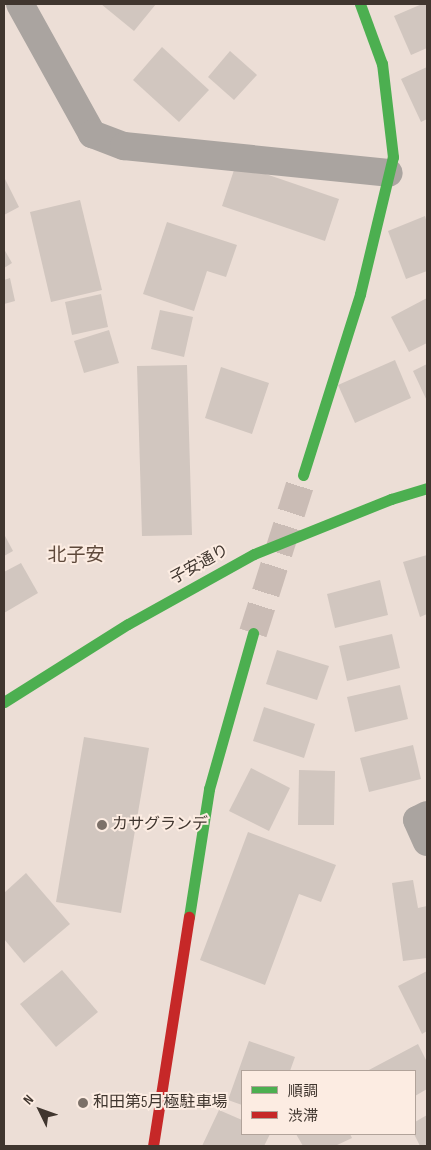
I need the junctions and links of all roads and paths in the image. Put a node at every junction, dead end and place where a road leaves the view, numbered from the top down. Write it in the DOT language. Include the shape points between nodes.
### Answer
graph roads {
  1 [pos="20,4"];
  2 [pos="360,4"];
  3 [pos="389,173"];
  4 [pos="303,475"];
  5 [pos="427,488"];
  6 [pos="253,633"];
  7 [pos="4,702"];
  8 [pos="427,815"];
  9 [pos="427,842"];
  10 [pos="153,1146"];
  1 -- 3 [label="street" via="92,134 124,146"];
  2 -- 3 [label="street" via="382,64 393,157"];
  3 -- 4 [label="street" via="360,294"];
  5 -- 7 [label="street, 子安通り" via="391,499 254,554 128,624"];
  6 -- 10 [label="street" via="209,789"];
  8 -- 9 [label="street" via="417,820"];
}
